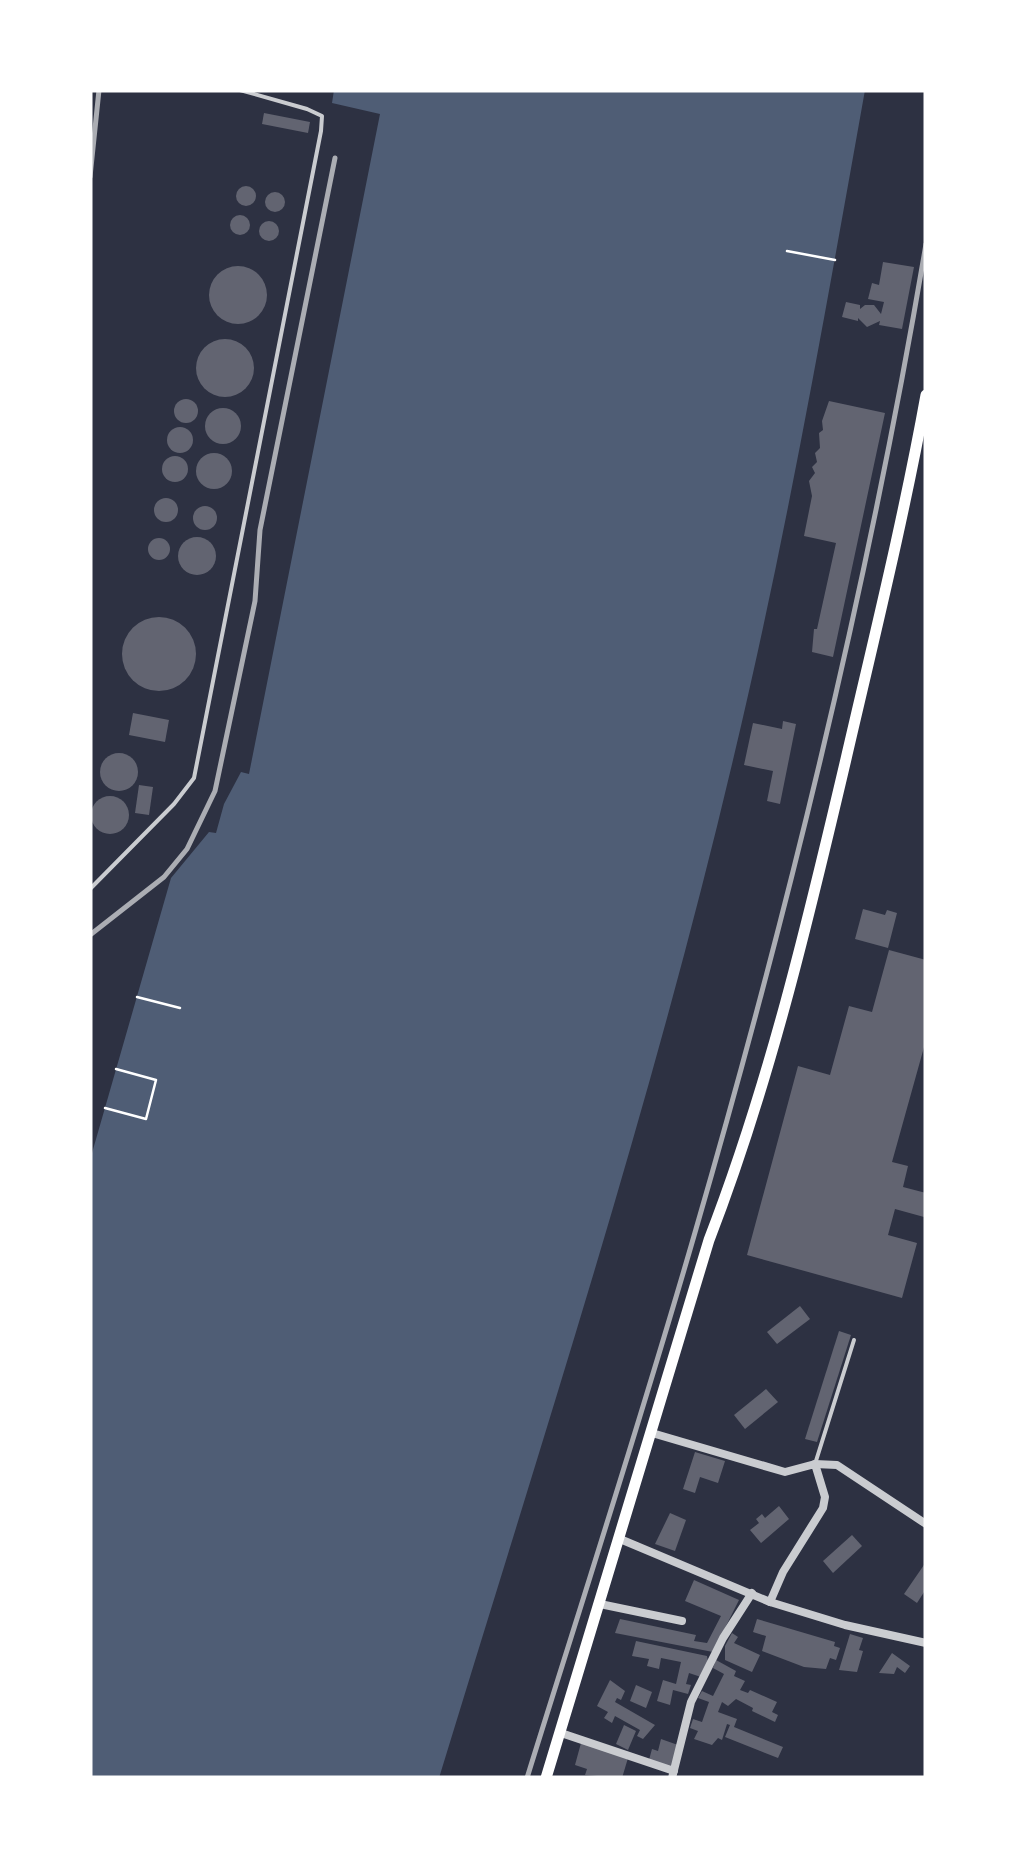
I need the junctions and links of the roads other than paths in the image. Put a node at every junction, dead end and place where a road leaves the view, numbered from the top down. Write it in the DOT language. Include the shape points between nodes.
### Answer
graph roads {
  1 [pos="240,90"];
  2 [pos="926,395"];
  3 [pos="90,889"];
  4 [pos="854,1340"];
  5 [pos="652,1434"];
  6 [pos="815,1464"];
  7 [pos="926,1524"];
  8 [pos="620,1539"];
  9 [pos="752,1593"];
  10 [pos="770,1602"];
  11 [pos="600,1604"];
  12 [pos="682,1621"];
  13 [pos="926,1643"];
  14 [pos="561,1733"];
  15 [pos="673,1774"];
  16 [pos="546,1778"];
  1 -- 3 [label="lane" via="322,116 321,131 194,778"];
  2 -- 5 [label="main road" via="816,885 742,1154 708,1240"];
  4 -- 6 [label="lane"];
  5 -- 6 [label="street" via="785,1472"];
  5 -- 8 [label="main road"];
  6 -- 7 [label="street" via="837,1464"];
  6 -- 10 [label="street" via="823,1508"];
  8 -- 9 [label="street"];
  8 -- 11 [label="main road"];
  9 -- 10 [label="street"];
  9 -- 15 [label="street" via="691,1702"];
  10 -- 13 [label="street"];
  11 -- 12 [label="street"];
  11 -- 14 [label="main road"];
  14 -- 15 [label="street"];
  14 -- 16 [label="main road"];
}
